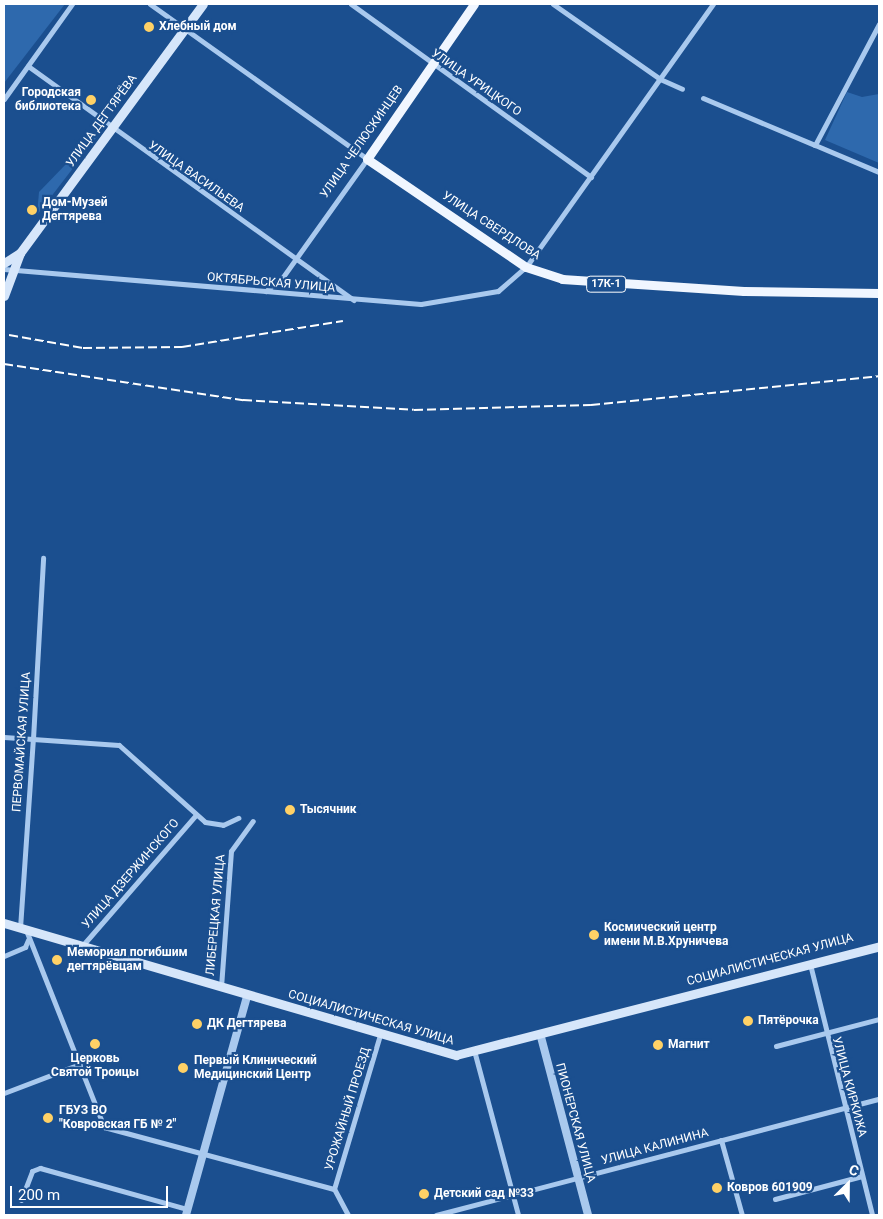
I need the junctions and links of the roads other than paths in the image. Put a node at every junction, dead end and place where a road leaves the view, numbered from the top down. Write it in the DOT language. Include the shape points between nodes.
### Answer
graph roads {
  1 [pos="72,4"];
  2 [pos="150,4"];
  3 [pos="203,4"];
  4 [pos="350,4"];
  5 [pos="474,4"];
  6 [pos="553,4"];
  7 [pos="713,4"];
  8 [pos="879,24"];
  9 [pos="185,29"];
  10 [pos="432,64"];
  11 [pos="28,66"];
  12 [pos="660,79"];
  13 [pos="682,89"];
  14 [pos="703,98"];
  15 [pos="4,99"];
  16 [pos="111,129"];
  17 [pos="815,144"];
  18 [pos="367,159"];
  19 [pos="879,172"];
  20 [pos="591,177"];
  21 [pos="20,254"];
  22 [pos="294,258"];
  23 [pos="4,263"];
  24 [pos="526,267"];
  25 [pos="16,268"];
  26 [pos="4,269"];
  27 [pos="4,275"];
  28 [pos="266,291"];
  29 [pos="6,293"];
  30 [pos="879,293"];
  31 [pos="355,300"];
  32 [pos="43,558"];
  33 [pos="4,737"];
  34 [pos="33,739"];
  35 [pos="196,815"];
  36 [pos="238,818"];
  37 [pos="253,821"];
  38 [pos="4,923"];
  39 [pos="23,929"];
  40 [pos="28,939"];
  41 [pos="82,946"];
  42 [pos="879,946"];
  43 [pos="4,956"];
  44 [pos="810,963"];
  45 [pos="221,988"];
  46 [pos="247,996"];
  47 [pos="879,1019"];
  48 [pos="824,1034"];
  49 [pos="380,1035"];
  50 [pos="540,1037"];
  51 [pos="776,1046"];
  52 [pos="475,1054"];
  53 [pos="80,1064"];
  54 [pos="4,1093"];
  55 [pos="879,1099"];
  56 [pos="843,1108"];
  57 [pos="721,1140"];
  58 [pos="203,1152"];
  59 [pos="862,1176"];
  60 [pos="578,1178"];
  61 [pos="334,1189"];
  62 [pos="513,1195"];
  63 [pos="21,1200"];
  64 [pos="775,1200"];
  65 [pos="187,1212"];
  66 [pos="348,1215"];
  67 [pos="436,1215"];
  68 [pos="518,1215"];
  69 [pos="588,1215"];
  70 [pos="742,1215"];
  71 [pos="872,1215"];
  1 -- 11 [label="street"];
  2 -- 9 [label="street, УЛИЦА СВЕРДЛОВА"];
  3 -- 9 [label="main road, УЛИЦА ДЕГТЯРЁВА"];
  4 -- 10 [label="street, УЛИЦА УРИЦКОГО"];
  5 -- 10 [label="main road, УЛИЦА ЧЕЛЮСКИНЦЕВ"];
  6 -- 12 [label="street"];
  7 -- 12 [label="street, ОКТЯБРЬСКАЯ УЛИЦА"];
  8 -- 17 [label="street"];
  9 -- 16 [label="main road, УЛИЦА ДЕГТЯРЁВА"];
  9 -- 18 [label="street, УЛИЦА СВЕРДЛОВА"];
  10 -- 18 [label="main road, УЛИЦА ЧЕЛЮСКИНЦЕВ"];
  10 -- 20 [label="street, УЛИЦА УРИЦКОГО"];
  11 -- 15 [label="street"];
  11 -- 16 [label="street, УЛИЦА ВАСИЛЬЕВА"];
  12 -- 13 [label="street"];
  12 -- 20 [label="street, ОКТЯБРЬСКАЯ УЛИЦА"];
  14 -- 17 [label="street"];
  16 -- 21 [label="main road, УЛИЦА ДЕГТЯРЁВА"];
  16 -- 22 [label="street, УЛИЦА ВАСИЛЬЕВА"];
  17 -- 19 [label="street"];
  18 -- 22 [label="street, УЛИЦА ЧЕЛЮСКИНЦЕВ"];
  18 -- 24 [label="main road, УЛИЦА СВЕРДЛОВА / 17К-1"];
  20 -- 24 [label="street, ОКТЯБРЬСКАЯ УЛИЦА"];
  21 -- 23 [label="main road, УЛИЦА ДЕГТЯРЁВА"];
  21 -- 25 [label="main road, УЛИЦА ДЕГТЯРЁВА"];
  22 -- 28 [label="street, УЛИЦА ЧЕЛЮСКИНЦЕВ"];
  22 -- 31 [label="street, УЛИЦА ВАСИЛЬЕВА"];
  24 -- 30 [label="main road, УЛИЦА СВЕРДЛОВА / 17К-1" via="562,279 614,285"];
  24 -- 31 [label="street, ОКТЯБРЬСКАЯ УЛИЦА" via="498,291 474,297 421,304"];
  25 -- 26 [label="street, ОКТЯБРЬСКАЯ УЛИЦА"];
  25 -- 28 [label="street, ОКТЯБРЬСКАЯ УЛИЦА"];
  25 -- 29 [label="main road, УЛИЦА ДЕГТЯРЁВА"];
  27 -- 29 [label="main road"];
  28 -- 31 [label="street, ОКТЯБРЬСКАЯ УЛИЦА"];
  32 -- 34 [label="street, ПЕРВОМАЙСКАЯ УЛИЦА"];
  33 -- 34 [label="street"];
  34 -- 35 [label="street" via="119,744"];
  34 -- 39 [label="street, ПЕРВОМАЙСКАЯ УЛИЦА"];
  35 -- 36 [label="street" via="223,825"];
  35 -- 41 [label="street, УЛИЦА ДЗЕРЖИНСКОГО"];
  37 -- 45 [label="street, ЛИБЕРЕЦКАЯ УЛИЦА" via="231,851"];
  38 -- 39 [label="main road, СОЦИАЛИСТИЧЕСКАЯ УЛИЦА"];
  39 -- 40 [label="street, ПЕРВОМАЙСКАЯ УЛИЦА"];
  39 -- 41 [label="main road, СОЦИАЛИСТИЧЕСКАЯ УЛИЦА"];
  40 -- 43 [label="street" via="25,947"];
  40 -- 53 [label="street, ПЕРВОМАЙСКАЯ УЛИЦА"];
  41 -- 45 [label="main road, СОЦИАЛИСТИЧЕСКАЯ УЛИЦА"];
  42 -- 44 [label="main road, СОЦИАЛИСТИЧЕСКАЯ УЛИЦА"];
  44 -- 48 [label="street, УЛИЦА КИРКИЖА"];
  44 -- 50 [label="main road, СОЦИАЛИСТИЧЕСКАЯ УЛИЦА"];
  45 -- 46 [label="main road, СОЦИАЛИСТИЧЕСКАЯ УЛИЦА"];
  46 -- 49 [label="main road, СОЦИАЛИСТИЧЕСКАЯ УЛИЦА"];
  46 -- 58 [label="street"];
  47 -- 48 [label="street"];
  48 -- 51 [label="street"];
  48 -- 56 [label="street, УЛИЦА КИРКИЖА"];
  49 -- 52 [label="main road, СОЦИАЛИСТИЧЕСКАЯ УЛИЦА" via="439,1053"];
  49 -- 61 [label="street, УРОЖАЙНЫЙ ПРОЕЗД"];
  50 -- 52 [label="main road, СОЦИАЛИСТИЧЕСКАЯ УЛИЦА"];
  50 -- 60 [label="street, ПИОНЕРСКАЯ УЛИЦА"];
  52 -- 62 [label="street"];
  53 -- 54 [label="street"];
  53 -- 58 [label="street, ПЕРВОМАЙСКАЯ УЛИЦА" via="104,1127"];
  55 -- 56 [label="street, УЛИЦА КАЛИНИНА"];
  56 -- 57 [label="street, УЛИЦА КАЛИНИНА"];
  56 -- 59 [label="street, УЛИЦА КИРКИЖА"];
  57 -- 60 [label="street, УЛИЦА КАЛИНИНА"];
  57 -- 70 [label="street"];
  58 -- 61 [label="street, ПЕРВОМАЙСКАЯ УЛИЦА"];
  58 -- 65 [label="street"];
  59 -- 64 [label="street"];
  59 -- 71 [label="street, УЛИЦА КИРКИЖА"];
  60 -- 62 [label="street, УЛИЦА КАЛИНИНА"];
  60 -- 69 [label="street, ПИОНЕРСКАЯ УЛИЦА"];
  61 -- 66 [label="street, УРОЖАЙНЫЙ ПРОЕЗД"];
  62 -- 67 [label="street, УЛИЦА КАЛИНИНА"];
  62 -- 68 [label="street"];
  63 -- 65 [label="street" via="32,1171 40,1168"];
}
